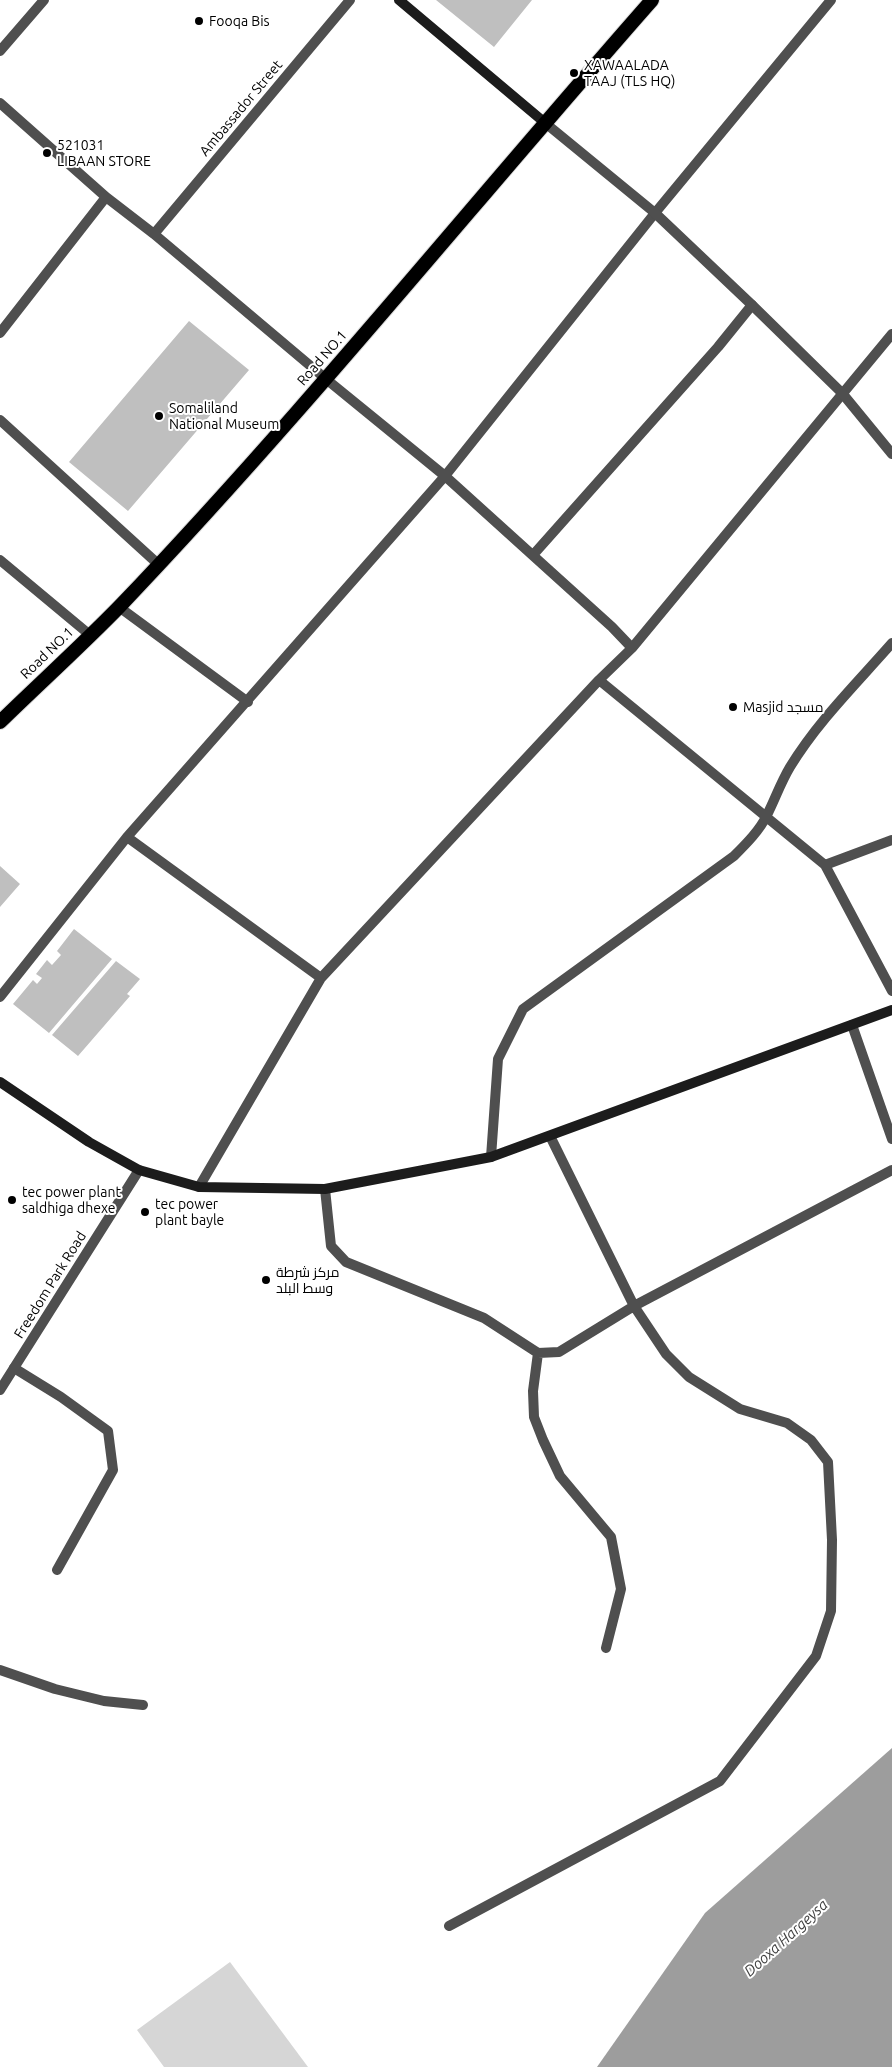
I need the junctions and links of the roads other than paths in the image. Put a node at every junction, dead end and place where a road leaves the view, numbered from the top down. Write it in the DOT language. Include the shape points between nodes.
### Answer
graph roads {
  1 [pos="44,0"];
  2 [pos="350,0"];
  3 [pos="399,0"];
  4 [pos="652,0"];
  5 [pos="831,0"];
  6 [pos="0,51"];
  7 [pos="0,103"];
  8 [pos="544,122"];
  9 [pos="106,197"];
  10 [pos="655,213"];
  11 [pos="154,234"];
  12 [pos="752,305"];
  13 [pos="0,333"];
  14 [pos="892,334"];
  15 [pos="326,379"];
  16 [pos="842,393"];
  17 [pos="0,420"];
  18 [pos="892,454"];
  19 [pos="445,476"];
  20 [pos="533,555"];
  21 [pos="0,560"];
  22 [pos="158,564"];
  23 [pos="119,607"];
  24 [pos="90,635"];
  25 [pos="892,643"];
  26 [pos="632,648"];
  27 [pos="599,680"];
  28 [pos="248,702"];
  29 [pos="0,722"];
  30 [pos="767,816"];
  31 [pos="127,837"];
  32 [pos="892,840"];
  33 [pos="825,866"];
  34 [pos="321,978"];
  35 [pos="892,991"];
  36 [pos="0,997"];
  37 [pos="892,1010"];
  38 [pos="852,1025"];
  39 [pos="0,1082"];
  40 [pos="550,1136"];
  41 [pos="892,1139"];
  42 [pos="491,1157"];
  43 [pos="139,1170"];
  44 [pos="892,1170"];
  45 [pos="199,1187"];
  46 [pos="325,1189"];
  47 [pos="634,1306"];
  48 [pos="538,1353"];
  49 [pos="14,1368"];
  50 [pos="0,1390"];
  51 [pos="56,1570"];
  52 [pos="606,1648"];
  53 [pos="0,1670"];
  54 [pos="143,1705"];
  55 [pos="449,1926"];
  1 -- 6 [label="street"];
  2 -- 11 [label="street, Ambassador Street"];
  3 -- 8 [label="main road"];
  4 -- 8 [label="highway, Road NO.1"];
  5 -- 10 [label="street"];
  7 -- 9 [label="street"];
  8 -- 10 [label="street"];
  8 -- 15 [label="highway, Road NO.1"];
  9 -- 11 [label="street"];
  9 -- 13 [label="street"];
  10 -- 12 [label="street"];
  10 -- 19 [label="street"];
  11 -- 15 [label="street"];
  12 -- 16 [label="street"];
  12 -- 20 [label="street"];
  14 -- 16 [label="street"];
  15 -- 19 [label="street"];
  15 -- 22 [label="highway, Road NO.1"];
  16 -- 18 [label="street"];
  16 -- 26 [label="street"];
  17 -- 22 [label="street"];
  19 -- 20 [label="street"];
  19 -- 28 [label="street"];
  20 -- 26 [label="street"];
  21 -- 24 [label="street"];
  22 -- 23 [label="highway, Road NO.1"];
  23 -- 24 [label="highway, Road NO.1"];
  23 -- 28 [label="street"];
  24 -- 29 [label="highway, Road NO.1"];
  25 -- 30 [label="street" via="819,725 790,766"];
  26 -- 27 [label="street"];
  27 -- 30 [label="street"];
  27 -- 34 [label="street"];
  28 -- 31 [label="street"];
  30 -- 33 [label="street"];
  30 -- 42 [label="street" via="734,856 523,1009 498,1059"];
  31 -- 34 [label="street"];
  31 -- 36 [label="street"];
  32 -- 33 [label="street"];
  33 -- 35 [label="street"];
  34 -- 45 [label="street"];
  37 -- 38 [label="main road"];
  38 -- 40 [label="main road"];
  38 -- 41 [label="street"];
  39 -- 43 [label="main road" via="89,1142"];
  40 -- 42 [label="main road"];
  40 -- 47 [label="street"];
  42 -- 46 [label="main road"];
  43 -- 45 [label="main road"];
  43 -- 49 [label="street, Freedom Park Road"];
  44 -- 47 [label="street"];
  45 -- 46 [label="main road"];
  46 -- 48 [label="street" via="331,1246 346,1262 484,1318"];
  47 -- 48 [label="street" via="559,1352"];
  47 -- 55 [label="street" via="666,1354 689,1377 740,1409 787,1423 811,1440 828,1462 831,1611 816,1656 720,1780"];
  48 -- 52 [label="street" via="533,1391 534,1417 560,1476 610,1537 621,1589"];
  49 -- 50 [label="street, Freedom Park Road"];
  49 -- 51 [label="street" via="108,1431 113,1470"];
  53 -- 54 [label="street" via="104,1701"];
}
